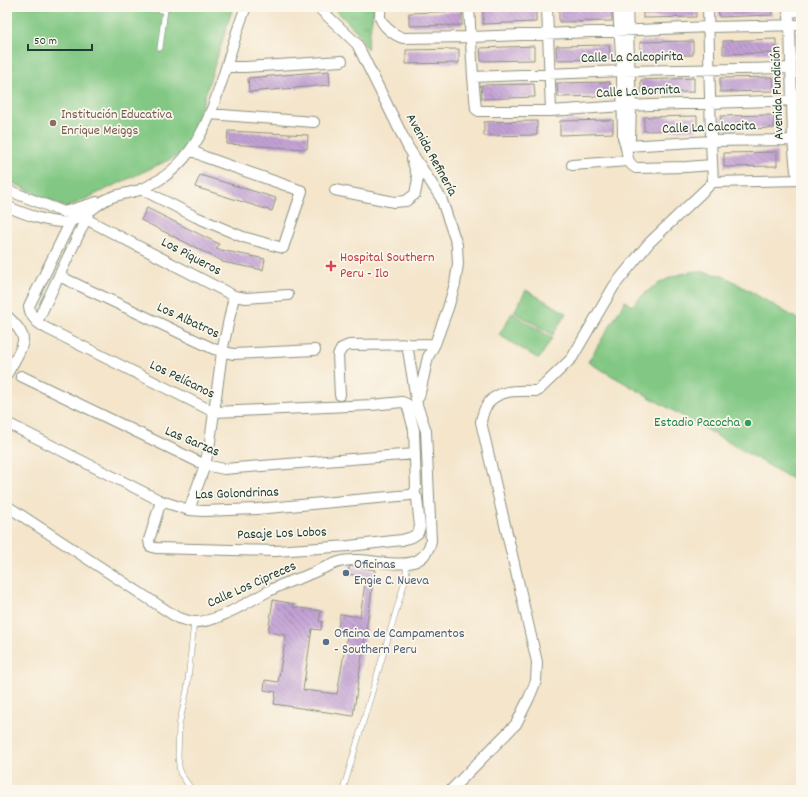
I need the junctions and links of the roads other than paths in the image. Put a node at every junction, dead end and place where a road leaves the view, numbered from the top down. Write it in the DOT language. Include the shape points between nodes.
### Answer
graph roads {
  1 [pos="111,7"];
  2 [pos="246,7"];
  3 [pos="318,7"];
  4 [pos="380,7"];
  5 [pos="469,7"];
  6 [pos="547,7"];
  7 [pos="618,7"];
  8 [pos="627,7"];
  9 [pos="708,7"];
  10 [pos="167,8"];
  11 [pos="788,10"];
  12 [pos="801,11"];
  13 [pos="801,25"];
  14 [pos="790,26"];
  15 [pos="709,27"];
  16 [pos="624,31"];
  17 [pos="548,35"];
  18 [pos="471,37"];
  19 [pos="160,48"];
  20 [pos="342,61"];
  21 [pos="226,67"];
  22 [pos="791,68"];
  23 [pos="709,70"];
  24 [pos="626,71"];
  25 [pos="550,74"];
  26 [pos="473,77"];
  27 [pos="796,100"];
  28 [pos="710,103"];
  29 [pos="627,106"];
  30 [pos="551,111"];
  31 [pos="210,114"];
  32 [pos="314,122"];
  33 [pos="711,140"];
  34 [pos="793,140"];
  35 [pos="627,146"];
  36 [pos="408,147"];
  37 [pos="191,150"];
  38 [pos="628,161"];
  39 [pos="572,165"];
  40 [pos="712,165"];
  41 [pos="801,177"];
  42 [pos="801,180"];
  43 [pos="713,182"];
  44 [pos="141,189"];
  45 [pos="7,190"];
  46 [pos="335,190"];
  47 [pos="7,206"];
  48 [pos="72,211"];
  49 [pos="88,212"];
  50 [pos="71,221"];
  51 [pos="59,276"];
  52 [pos="288,295"];
  53 [pos="234,296"];
  54 [pos="7,316"];
  55 [pos="37,322"];
  56 [pos="407,344"];
  57 [pos="435,344"];
  58 [pos="315,350"];
  59 [pos="222,352"];
  60 [pos="7,374"];
  61 [pos="21,376"];
  62 [pos="340,395"];
  63 [pos="418,405"];
  64 [pos="214,412"];
  65 [pos="7,423"];
  66 [pos="415,454"];
  67 [pos="205,465"];
  68 [pos="414,493"];
  69 [pos="162,501"];
  70 [pos="7,506"];
  71 [pos="189,510"];
  72 [pos="405,564"];
  73 [pos="194,622"];
  74 [pos="192,790"];
  75 [pos="343,790"];
  76 [pos="451,790"];
  1 -- 10 [label="lane"];
  2 -- 21 [label="street"];
  3 -- 36 [label="street, Avenida Refinería" via="357,44"];
  4 -- 18 [label="street" via="380,18 390,31 403,38"];
  5 -- 18 [label="street"];
  6 -- 17 [label="street"];
  7 -- 16 [label="street"];
  8 -- 16 [label="street"];
  9 -- 15 [label="street"];
  10 -- 19 [label="lane"];
  11 -- 12 [label="street"];
  11 -- 14 [label="street, Avenida Fundición"];
  13 -- 14 [label="street"];
  14 -- 15 [label="street"];
  14 -- 22 [label="street, Avenida Fundición"];
  15 -- 16 [label="street"];
  15 -- 23 [label="street"];
  16 -- 17 [label="street"];
  16 -- 24 [label="street"];
  17 -- 18 [label="street"];
  17 -- 25 [label="street"];
  18 -- 26 [label="street"];
  20 -- 21 [label="street"];
  21 -- 31 [label="street"];
  22 -- 23 [label="street, Calle La Calcopirita"];
  22 -- 27 [label="street, Avenida Fundición"];
  23 -- 24 [label="street, Calle La Calcopirita"];
  23 -- 28 [label="street"];
  24 -- 25 [label="street, Calle La Calcopirita"];
  24 -- 29 [label="street"];
  25 -- 26 [label="street, Calle La Calcopirita"];
  25 -- 30 [label="street"];
  26 -- 30 [label="street, Calle La Bornita" via="477,110"];
  27 -- 28 [label="street, Calle La Bornita"];
  27 -- 34 [label="street, Avenida Fundición"];
  28 -- 29 [label="street, Calle La Bornita"];
  28 -- 33 [label="street"];
  29 -- 30 [label="street, Calle La Bornita"];
  29 -- 35 [label="street" via="623,138"];
  31 -- 32 [label="street"];
  31 -- 37 [label="street"];
  33 -- 34 [label="street, Calle La Calcocita"];
  33 -- 35 [label="street, Calle La Calcocita"];
  33 -- 40 [label="street"];
  34 -- 41 [label="street, Avenida Fundición" via="796,171"];
  35 -- 38 [label="street"];
  36 -- 46 [label="street" via="418,179 415,194 406,201 394,202"];
  36 -- 57 [label="street, Avenida Refinería" via="441,198 456,245 458,264 455,284"];
  37 -- 44 [label="street" via="174,170"];
  37 -- 44 [label="street" via="302,191 283,248 243,237 209,223"];
  38 -- 39 [label="street"];
  38 -- 40 [label="street" via="636,168"];
  40 -- 43 [label="street"];
  42 -- 43 [label="street"];
  43 -- 76 [label="street" via="650,243 614,286 572,358 538,391 513,391 497,396 486,406 481,422 537,662 536,681 516,724"];
  44 -- 49 [label="street" via="108,198"];
  45 -- 48 [label="street" via="64,212"];
  47 -- 50 [label="street" via="57,223"];
  48 -- 49 [label="street"];
  48 -- 50 [label="street"];
  49 -- 50 [label="street"];
  49 -- 51 [label="street"];
  49 -- 53 [label="street, Los Piqueros"];
  50 -- 55 [label="street" via="29,306"];
  51 -- 55 [label="street"];
  51 -- 59 [label="street, Los Albatros"];
  52 -- 53 [label="street, Los Piqueros" via="246,298"];
  53 -- 59 [label="street"];
  54 -- 60 [label="street" via="23,339"];
  55 -- 64 [label="street, Los Pelícanos"];
  56 -- 57 [label="street"];
  56 -- 62 [label="street" via="349,345 342,348 338,356"];
  56 -- 63 [label="street"];
  57 -- 63 [label="street, Avenida Refinería" via="428,357 421,382"];
  58 -- 59 [label="street, Los Albatros" via="233,354"];
  59 -- 64 [label="street"];
  61 -- 67 [label="street, Las Garzas"];
  63 -- 72 [label="street" via="426,431 431,541 428,550 419,560"];
  64 -- 66 [label="street, Los Pelícanos" via="402,402 407,404 409,409 414,430"];
  64 -- 67 [label="street"];
  65 -- 69 [label="street, Las Golondrinas"];
  66 -- 67 [label="street, Las Garzas" via="224,470"];
  66 -- 68 [label="street, Los Pelícanos"];
  67 -- 71 [label="street"];
  68 -- 69 [label="street, Pasaje Los Lobos" via="417,498 420,527 418,533 412,537 349,546 275,551 150,546 149,540"];
  68 -- 71 [label="street, Las Golondrinas" via="257,509"];
  69 -- 71 [label="street, Las Golondrinas"];
  70 -- 73 [label="street, Calle Los Cipreces" via="178,618"];
  72 -- 73 [label="street, Calle Los Cipreces" via="365,560 341,562 270,590 232,611 209,620"];
  72 -- 75 [label="lane" via="407,574"];
  73 -- 74 [label="lane" via="187,690 179,725 178,757 180,773"];
}
